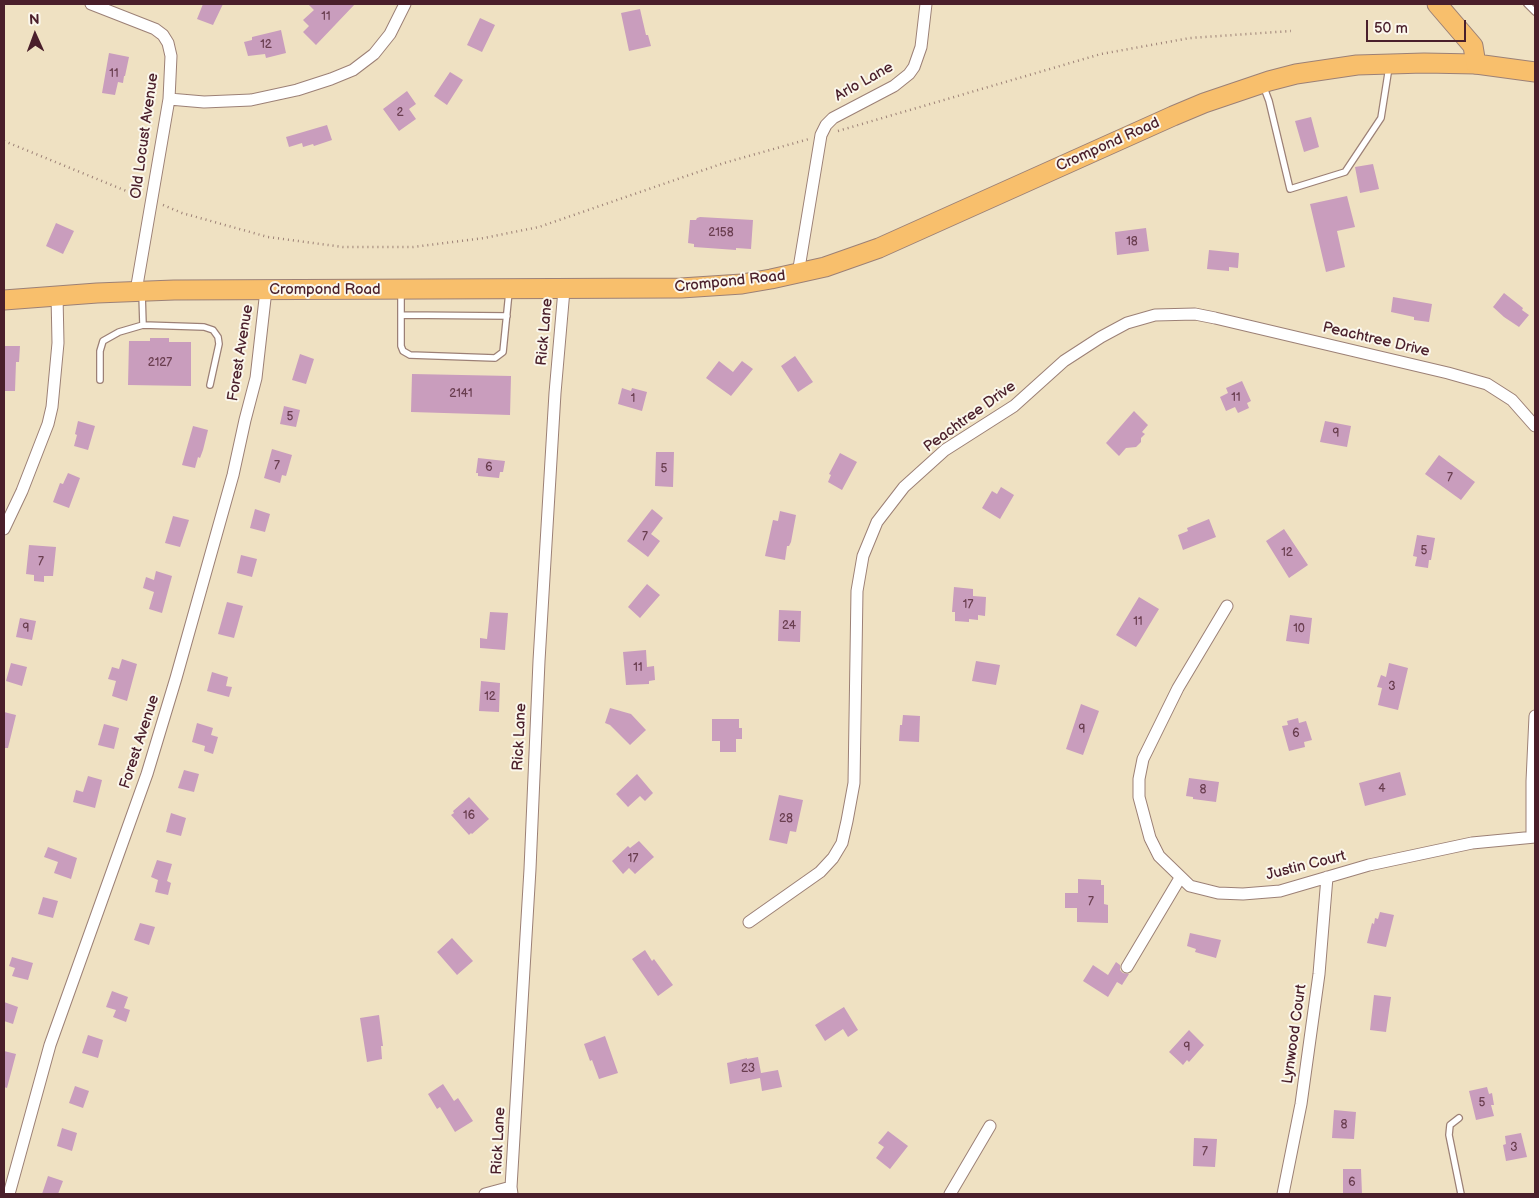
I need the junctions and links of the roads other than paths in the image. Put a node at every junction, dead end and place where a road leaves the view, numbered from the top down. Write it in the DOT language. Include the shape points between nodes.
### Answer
graph roads {
  1 [pos="91,4"];
  2 [pos="405,4"];
  3 [pos="926,4"];
  4 [pos="1437,4"];
  5 [pos="1527,4"];
  6 [pos="1535,12"];
  7 [pos="1389,63"];
  8 [pos="1476,64"];
  9 [pos="1535,72"];
  10 [pos="1262,83"];
  11 [pos="169,98"];
  12 [pos="798,274"];
  13 [pos="266,290"];
  14 [pos="401,290"];
  15 [pos="510,290"];
  16 [pos="564,290"];
  17 [pos="139,291"];
  18 [pos="57,296"];
  19 [pos="4,300"];
  20 [pos="401,315"];
  21 [pos="507,316"];
  22 [pos="143,325"];
  23 [pos="100,380"];
  24 [pos="210,385"];
  25 [pos="1535,426"];
  26 [pos="4,529"];
  27 [pos="1227,606"];
  28 [pos="1535,716"];
  29 [pos="1534,837"];
  30 [pos="1327,877"];
  31 [pos="1180,878"];
  32 [pos="749,922"];
  33 [pos="1126,967"];
  34 [pos="1459,1118"];
  35 [pos="990,1126"];
  36 [pos="10,1167"];
  37 [pos="512,1190"];
  38 [pos="9,1194"];
  39 [pos="484,1194"];
  40 [pos="950,1194"];
  41 [pos="1283,1194"];
  42 [pos="1461,1194"];
  1 -- 11 [label="street, Old Locust Avenue" via="155,29 163,36 171,56"];
  2 -- 11 [label="street" via="390,34 374,54 353,70 331,79 251,100 204,102"];
  3 -- 12 [label="street, Arlo Lane" via="921,47 909,74 826,125 821,136"];
  4 -- 8 [label="main road" via="1473,46"];
  5 -- 6 [label="lane"];
  7 -- 8 [label="main road, Crompond Road"];
  7 -- 10 [label="main road, Crompond Road" via="1326,69"];
  7 -- 10 [label="lane" via="1381,118 1345,172 1290,189"];
  8 -- 9 [label="main road, Crompond Road"];
  10 -- 12 [label="main road, Crompond Road" via="1173,116 879,248"];
  11 -- 17 [label="street, Old Locust Avenue" via="138,271"];
  12 -- 16 [label="main road, Crompond Road" via="742,284"];
  13 -- 14 [label="main road, Crompond Road"];
  13 -- 17 [label="main road, Crompond Road"];
  13 -- 36 [label="street, Forest Avenue" via="256,378 233,475 176,678 147,774"];
  14 -- 15 [label="main road, Crompond Road"];
  14 -- 20 [label="lane"];
  15 -- 16 [label="main road, Crompond Road"];
  15 -- 21 [label="lane"];
  16 -- 37 [label="street, Rick Lane" via="540,641"];
  17 -- 18 [label="main road, Crompond Road"];
  17 -- 22 [label="lane"];
  18 -- 19 [label="main road, Crompond Road"];
  18 -- 26 [label="street" via="58,343 52,407 22,491"];
  20 -- 21 [label="lane"];
  20 -- 21 [label="lane" via="401,346 410,355 495,358 503,352"];
  22 -- 23 [label="lane" via="119,332 103,342"];
  22 -- 24 [label="lane" via="213,330 219,344"];
  25 -- 32 [label="street, Peachtree Drive" via="1512,400 1487,384 1215,318 1195,314 1155,315 1127,323 1101,337 1064,361 1014,406 945,450 904,487 877,522 863,556 857,591 854,782 842,843 820,872"];
  27 -- 31 [label="street, Justin Court" via="1178,688 1143,759 1139,779 1139,797 1150,838 1159,856"];
  28 -- 29 [label="street"];
  29 -- 30 [label="street, Justin Court" via="1472,843"];
  30 -- 31 [label="street, Justin Court" via="1280,891 1242,894 1218,893 1190,886"];
  30 -- 41 [label="street, Lynwood Court" via="1319,974 1302,1095"];
  31 -- 33 [label="street"];
  34 -- 42 [label="lane" via="1450,1125 1449,1135"];
  35 -- 40 [label="street"];
  36 -- 38 [label="street, Forest Avenue"];
  37 -- 39 [label="street, Rick Lane"];
}
